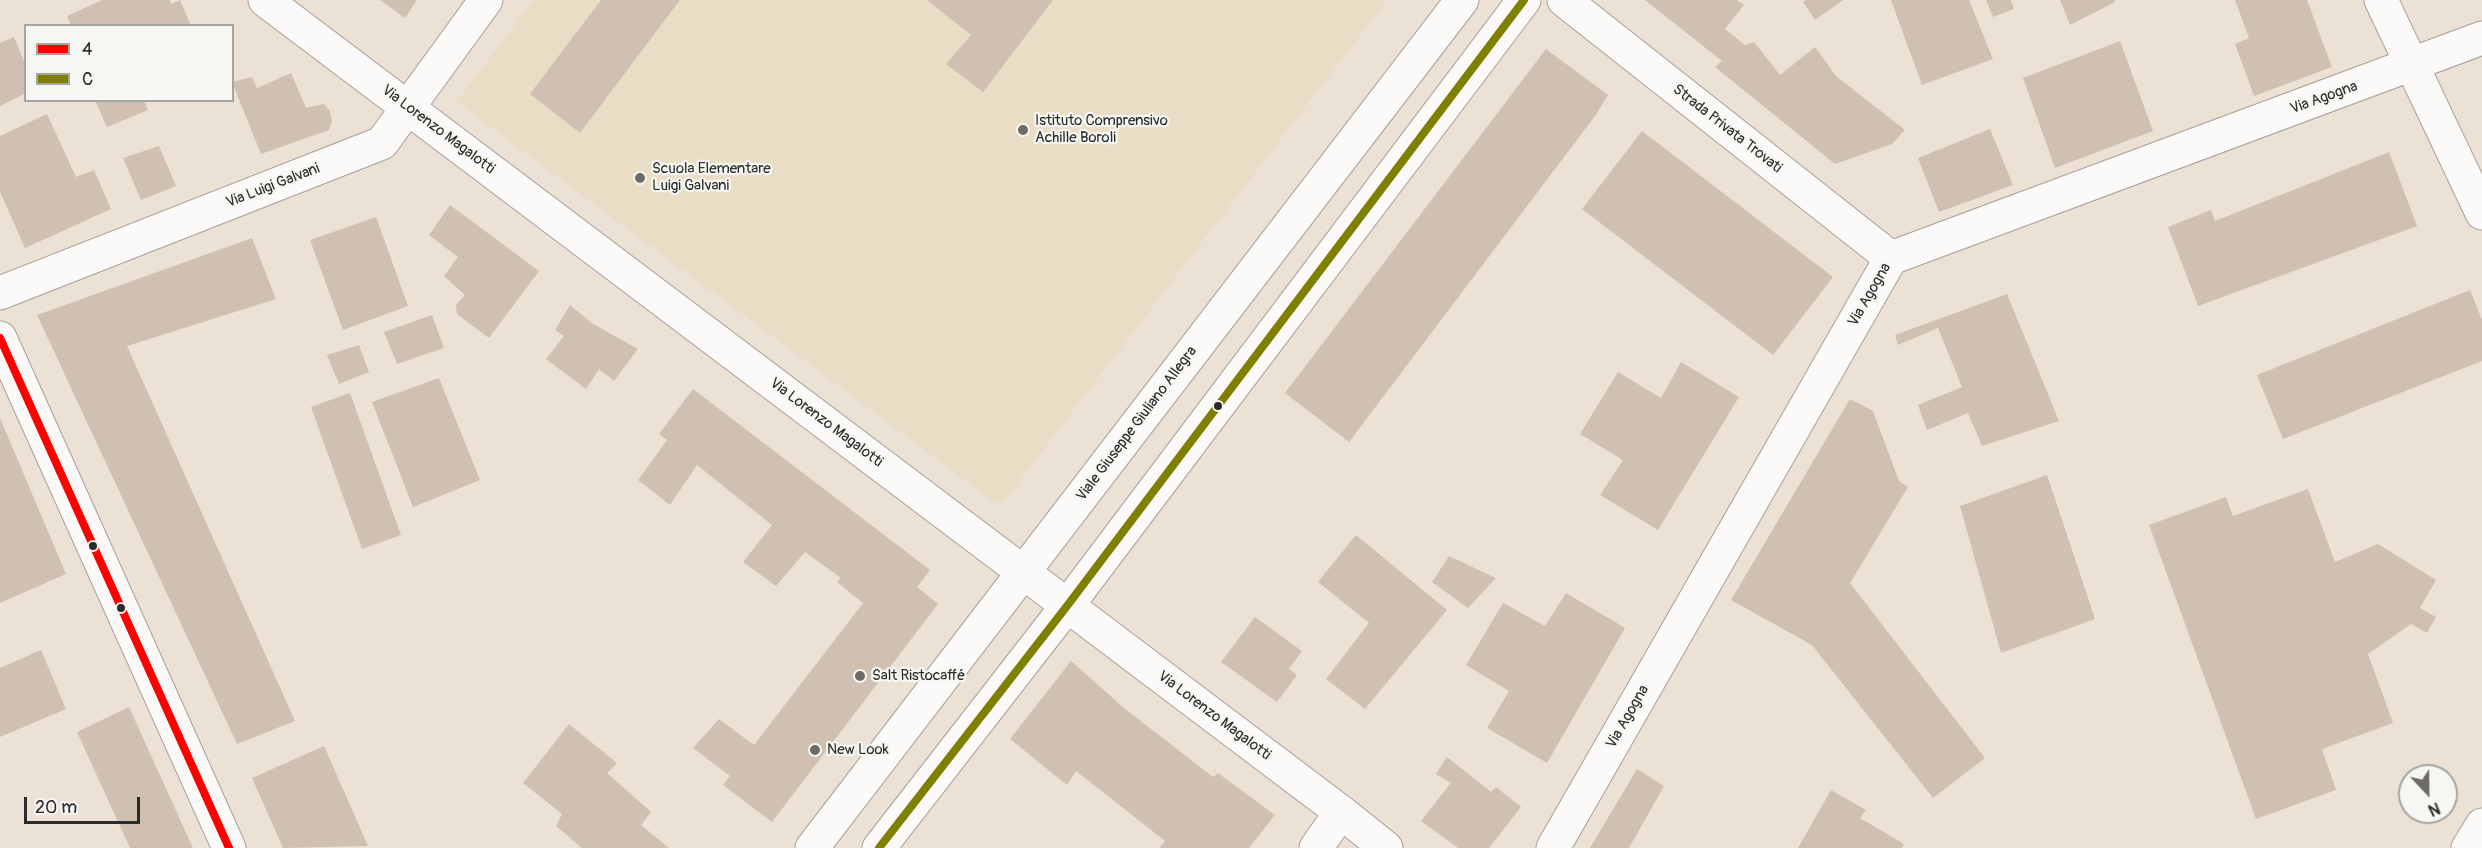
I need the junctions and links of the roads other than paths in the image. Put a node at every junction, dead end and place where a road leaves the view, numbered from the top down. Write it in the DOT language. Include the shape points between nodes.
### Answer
graph roads {
  1 [pos="265,0"];
  2 [pos="486,0"];
  3 [pos="1462,0"];
  4 [pos="1524,0"];
  5 [pos="1564,0"];
  6 [pos="2381,0"];
  7 [pos="2482,38"];
  8 [pos="2412,66"];
  9 [pos="407,107"];
  10 [pos="2482,213"];
  11 [pos="1891,258"];
  12 [pos="0,293"];
  13 [pos="0,338"];
  14 [pos="1023,572"];
  15 [pos="1067,606"];
  16 [pos="1341,812"];
  17 [pos="2482,825"];
  18 [pos="229,848"];
  19 [pos="812,848"];
  20 [pos="879,848"];
  21 [pos="1316,848"];
  22 [pos="1386,848"];
  23 [pos="1553,848"];
  24 [pos="2468,848"];
  1 -- 9 [label="street, Via Lorenzo Magalotti"];
  2 -- 9 [label="street, Via Luigi Galvani"];
  3 -- 14 [label="street, Viale Giuseppe Giuliano Allegra"];
  4 -- 15 [label="street"];
  5 -- 11 [label="street, Strada Privata Trovati"];
  6 -- 8 [label="street"];
  7 -- 8 [label="street, Via Agogna"];
  8 -- 10 [label="street"];
  8 -- 11 [label="street, Via Agogna"];
  9 -- 12 [label="street, Via Luigi Galvani" via="382,143"];
  9 -- 14 [label="street, Via Lorenzo Magalotti"];
  11 -- 23 [label="street, Via Agogna"];
  13 -- 18 [label="street"];
  14 -- 15 [label="street, Via Lorenzo Magalotti"];
  14 -- 19 [label="street, Viale Giuseppe Giuliano Allegra"];
  15 -- 16 [label="street, Via Lorenzo Magalotti"];
  15 -- 20 [label="street"];
  16 -- 21 [label="street"];
  16 -- 22 [label="street, Via Lorenzo Magalotti"];
  17 -- 24 [label="street"];
}
